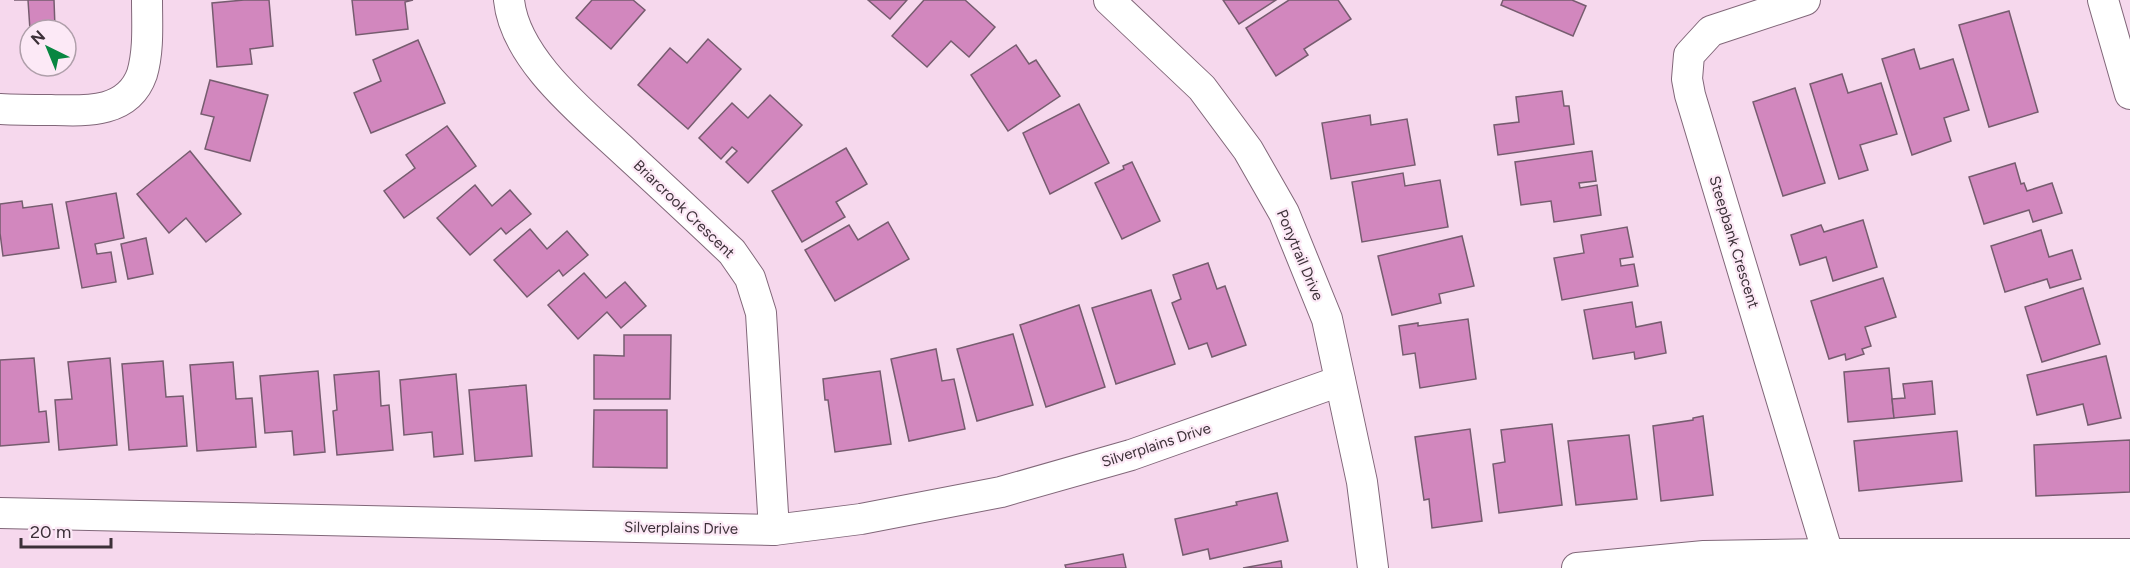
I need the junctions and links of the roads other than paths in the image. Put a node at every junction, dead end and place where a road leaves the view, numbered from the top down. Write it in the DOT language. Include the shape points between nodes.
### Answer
graph roads {
  1 [pos="147,0"];
  2 [pos="509,0"];
  3 [pos="1109,0"];
  4 [pos="1805,0"];
  5 [pos="2103,0"];
  6 [pos="2130,94"];
  7 [pos="0,109"];
  8 [pos="1340,381"];
  9 [pos="0,513"];
  10 [pos="774,530"];
  11 [pos="1828,554"];
  12 [pos="2130,554"];
  13 [pos="1373,568"];
  14 [pos="1577,568"];
  1 -- 7 [label="street" via="142,73 134,88 113,105 92,111"];
  2 -- 10 [label="street, Briarcrook Crescent" via="510,13 528,52 553,84 732,252 750,278 761,313"];
  3 -- 8 [label="street, Ponytrail Drive" via="1202,88 1248,150 1284,213 1327,319"];
  4 -- 11 [label="street, Steepbank Crescent" via="1711,31 1689,55 1687,79"];
  5 -- 6 [label="street"];
  8 -- 10 [label="street, Silverplains Drive" via="1131,455 1001,492 861,519"];
  8 -- 13 [label="street, Ponytrail Drive" via="1362,482"];
  9 -- 10 [label="street, Silverplains Drive"];
  11 -- 12 [label="street"];
  11 -- 14 [label="street" via="1704,556"];
}
